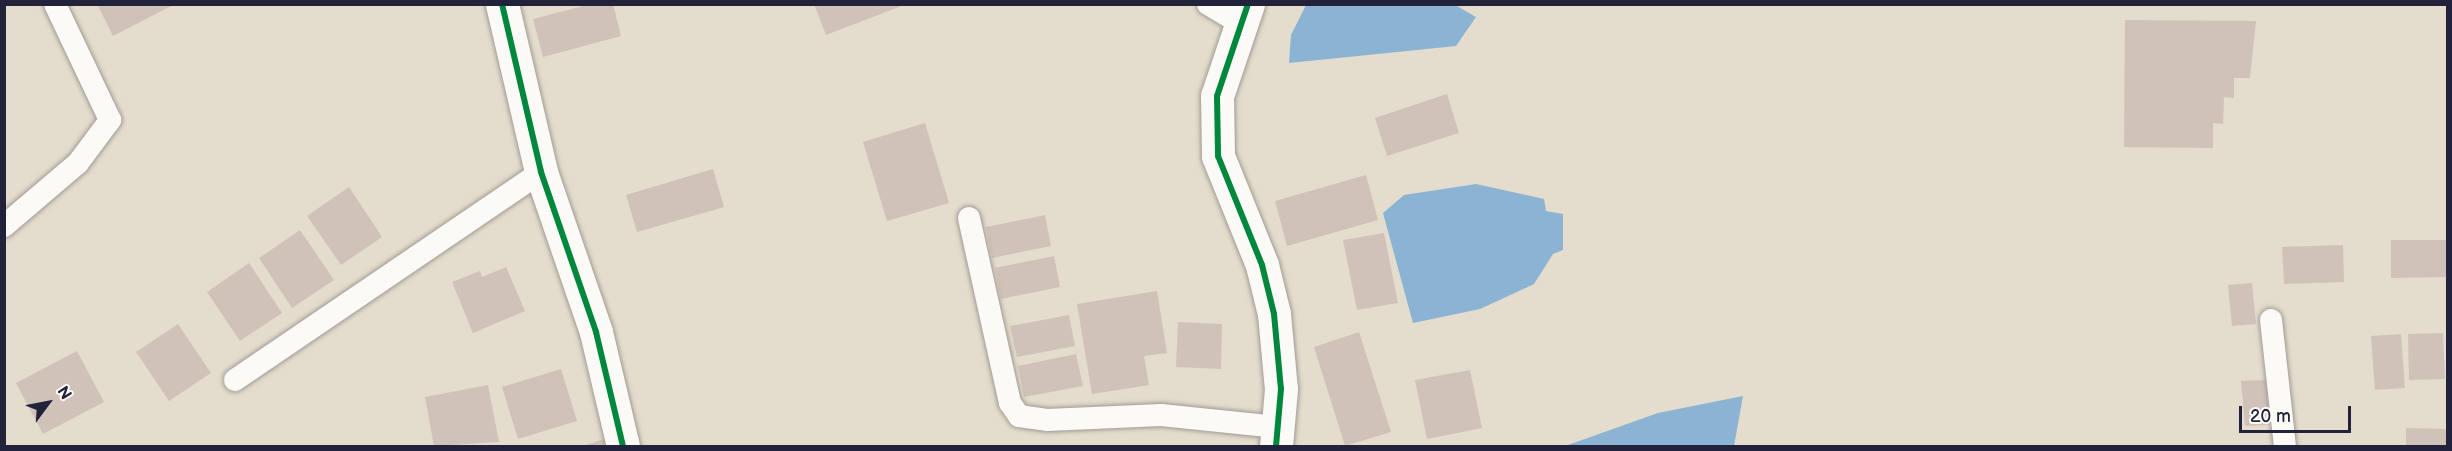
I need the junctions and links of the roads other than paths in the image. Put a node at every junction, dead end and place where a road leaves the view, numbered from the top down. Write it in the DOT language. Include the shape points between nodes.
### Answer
graph roads {
  1 [pos="55,4"];
  2 [pos="502,4"];
  3 [pos="1208,4"];
  4 [pos="1244,14"];
  5 [pos="542,172"];
  6 [pos="969,218"];
  7 [pos="4,226"];
  8 [pos="2271,320"];
  9 [pos="235,380"];
  10 [pos="1277,437"];
  11 [pos="623,447"];
  12 [pos="2285,447"];
  1 -- 7 [label="lane" via="110,120 78,164"];
  2 -- 5 [label="street"];
  3 -- 4 [label="lane"];
  4 -- 10 [label="street" via="1217,96 1218,156 1262,265 1274,314 1281,389"];
  5 -- 9 [label="lane"];
  5 -- 11 [label="street" via="596,332"];
  6 -- 10 [label="lane" via="1010,403 1019,416 1047,420 1161,415"];
  8 -- 12 [label="lane"];
}
